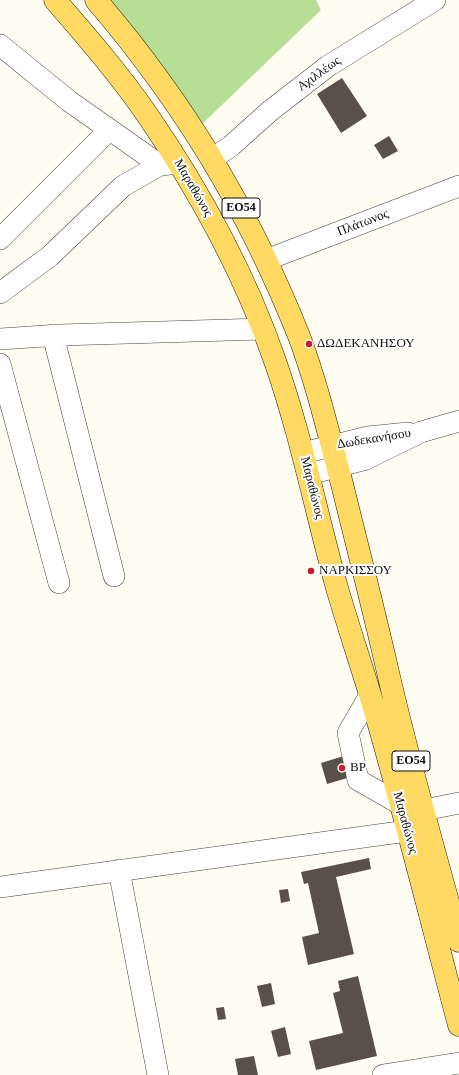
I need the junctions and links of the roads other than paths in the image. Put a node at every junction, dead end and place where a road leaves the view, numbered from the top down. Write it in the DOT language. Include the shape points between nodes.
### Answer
graph roads {
  1 [pos="55,0"];
  2 [pos="96,0"];
  3 [pos="435,0"];
  4 [pos="0,45"];
  5 [pos="109,130"];
  6 [pos="212,159"];
  7 [pos="170,164"];
  8 [pos="459,186"];
  9 [pos="0,239"];
  10 [pos="266,260"];
  11 [pos="0,293"];
  12 [pos="262,329"];
  13 [pos="53,335"];
  14 [pos="0,339"];
  15 [pos="0,364"];
  16 [pos="459,421"];
  17 [pos="421,432"];
  18 [pos="332,445"];
  19 [pos="303,453"];
  20 [pos="338,467"];
  21 [pos="309,474"];
  22 [pos="114,576"];
  23 [pos="59,583"];
  24 [pos="370,695"];
  25 [pos="459,803"];
  26 [pos="400,804"];
  27 [pos="424,810"];
  28 [pos="407,831"];
  29 [pos="120,870"];
  30 [pos="0,887"];
  31 [pos="458,933"];
  32 [pos="459,1025"];
  33 [pos="459,1063"];
  34 [pos="158,1075"];
  35 [pos="383,1075"];
  1 -- 7 [label="main road, Μαραθώνος / ΕΟ54" via="145,111"];
  2 -- 6 [label="main road, Μαραθώνος / ΕΟ54" via="170,93"];
  3 -- 6 [label="street, Αχιλλέως" via="328,66"];
  4 -- 5 [label="street"];
  5 -- 7 [label="street"];
  5 -- 9 [label="street"];
  6 -- 10 [label="main road, Μαραθώνος / ΕΟ54" via="238,203"];
  7 -- 11 [label="street" via="123,186 50,256"];
  7 -- 12 [label="main road, Μαραθώνος / ΕΟ54" via="222,239"];
  8 -- 10 [label="street, Πλάτωνος"];
  10 -- 18 [label="main road, Μαραθώνος / ΕΟ54" via="300,340"];
  12 -- 13 [label="street"];
  12 -- 19 [label="main road, Μαραθώνος / ΕΟ54" via="275,360"];
  13 -- 14 [label="street"];
  13 -- 22 [label="street"];
  15 -- 23 [label="street"];
  16 -- 17 [label="street"];
  17 -- 18 [label="street, Δωδεκανήσου" via="368,437"];
  17 -- 20 [label="street, Δωδεκανήσου" via="366,459"];
  18 -- 19 [label="street, Δωδεκανήσου"];
  18 -- 20 [label="main road, Μαραθώνος / ΕΟ54"];
  19 -- 21 [label="main road, Μαραθώνος / ΕΟ54"];
  20 -- 21 [label="street, Δωδεκανήσου"];
  20 -- 27 [label="main road, Μαραθώνος / ΕΟ54"];
  21 -- 24 [label="main road, Μαραθώνος / ΕΟ54" via="338,590"];
  24 -- 26 [label="main road, Μαραθώνος / ΕΟ54"];
  24 -- 26 [label="street" via="348,733 358,780"];
  25 -- 27 [label="street"];
  26 -- 28 [label="main road, Μαραθώνος / ΕΟ54"];
  27 -- 31 [label="main road, Μαραθώνος / ΕΟ54"];
  28 -- 29 [label="street"];
  28 -- 32 [label="main road, Μαραθώνος / ΕΟ54"];
  29 -- 30 [label="street"];
  29 -- 34 [label="street"];
  33 -- 35 [label="street"];
}
